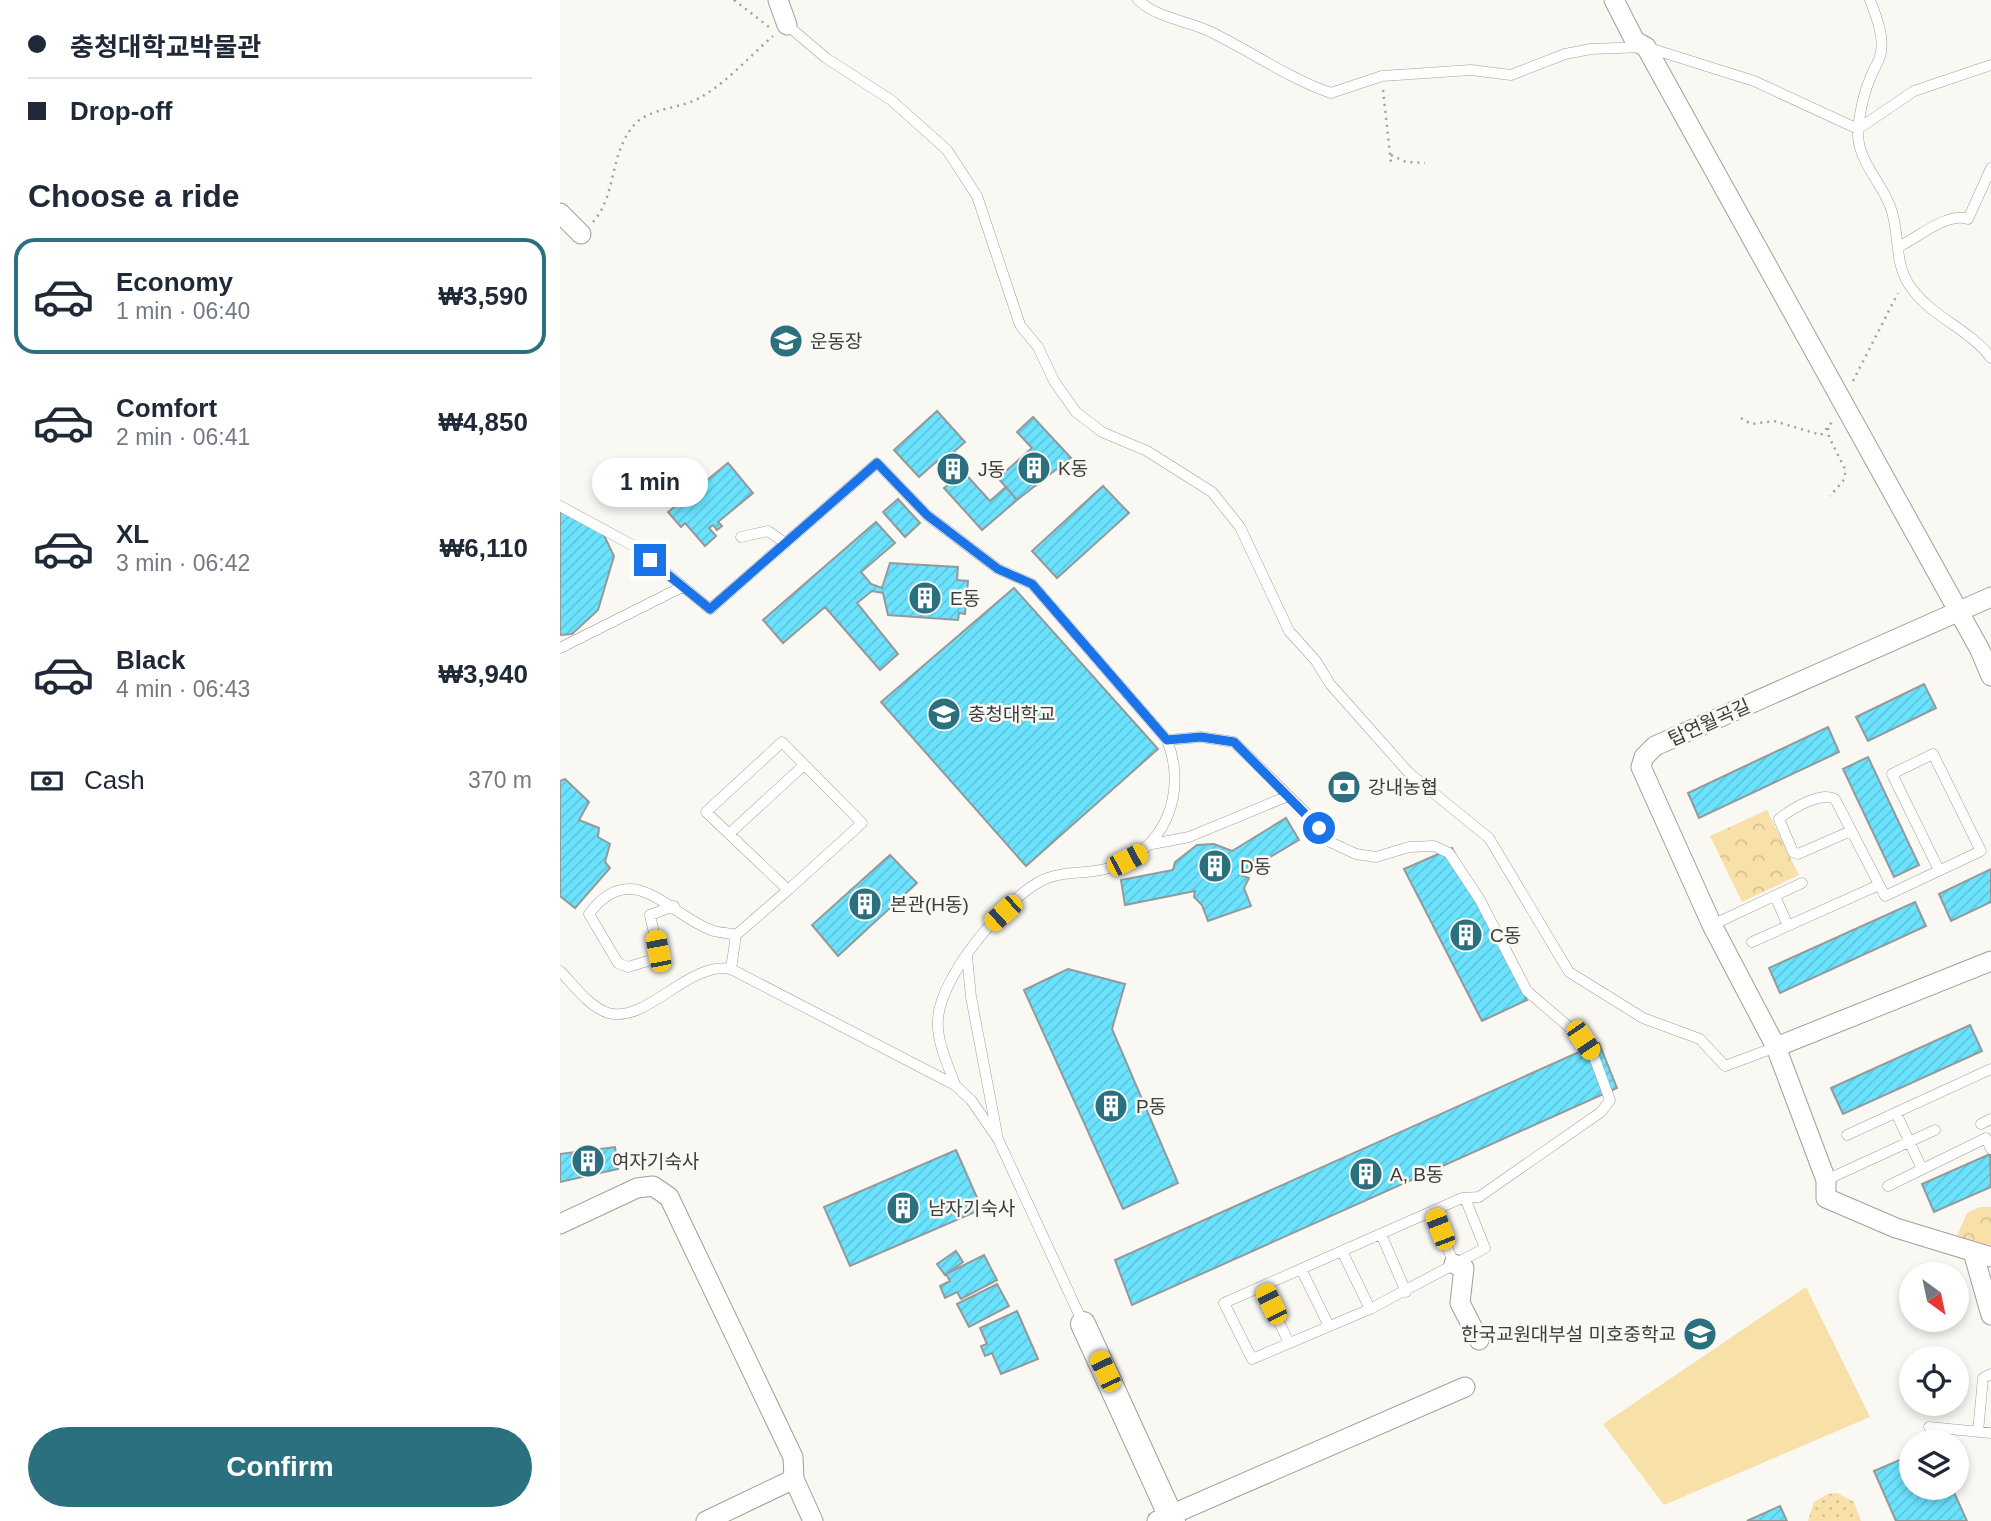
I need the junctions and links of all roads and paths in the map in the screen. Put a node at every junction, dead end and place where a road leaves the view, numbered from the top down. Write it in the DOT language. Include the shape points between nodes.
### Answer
graph roads {
  1 [pos="734,0"];
  2 [pos="778,0"];
  3 [pos="1138,0"];
  4 [pos="1614,0"];
  5 [pos="1870,0"];
  6 [pos="786,25"];
  7 [pos="1646,47"];
  8 [pos="1991,65"];
  9 [pos="1381,76"];
  10 [pos="1858,129"];
  11 [pos="1391,155"];
  12 [pos="1391,163"];
  13 [pos="1425,163"];
  14 [pos="1991,169"];
  15 [pos="560,213"];
  16 [pos="581,234"];
  17 [pos="1900,246"];
  18 [pos="1991,358"];
  19 [pos="1828,428"];
  20 [pos="1830,496"];
  21 [pos="560,506"];
  22 [pos="741,537"];
  23 [pos="785,544"];
  24 [pos="682,587"];
  25 [pos="1991,597"];
  26 [pos="1957,611"];
  27 [pos="560,648"];
  28 [pos="1991,676"];
  29 [pos="1167,740"];
  30 [pos="804,765"];
  31 [pos="1289,796"];
  32 [pos="1851,831"];
  33 [pos="729,834"];
  34 [pos="1152,844"];
  35 [pos="1939,870"];
  36 [pos="1802,883"];
  37 [pos="1879,884"];
  38 [pos="788,890"];
  39 [pos="1774,896"];
  40 [pos="674,906"];
  41 [pos="1713,925"];
  42 [pos="1788,926"];
  43 [pos="736,935"];
  44 [pos="1752,942"];
  45 [pos="967,952"];
  46 [pos="1991,961"];
  47 [pos="732,969"];
  48 [pos="560,971"];
  49 [pos="948,988"];
  50 [pos="970,993"];
  51 [pos="1776,1047"];
  52 [pos="1991,1069"];
  53 [pos="955,1085"];
  54 [pos="1896,1113"];
  55 [pos="1935,1130"];
  56 [pos="1847,1135"];
  57 [pos="998,1139"];
  58 [pos="1909,1141"];
  59 [pos="1991,1149"];
  60 [pos="1922,1169"];
  61 [pos="1826,1180"];
  62 [pos="1888,1186"];
  63 [pos="1465,1198"];
  64 [pos="1433,1211"];
  65 [pos="560,1224"];
  66 [pos="1381,1234"];
  67 [pos="1342,1251"];
  68 [pos="1982,1255"];
  69 [pos="1454,1264"];
  70 [pos="1301,1269"];
  71 [pos="1262,1286"];
  72 [pos="1406,1292"];
  73 [pos="1370,1310"];
  74 [pos="1991,1315"];
  75 [pos="1083,1324"];
  76 [pos="1329,1326"];
  77 [pos="1479,1340"];
  78 [pos="1289,1341"];
  79 [pos="1991,1374"];
  80 [pos="1465,1387"];
  81 [pos="1929,1427"];
  82 [pos="1978,1432"];
  83 [pos="1991,1433"];
  84 [pos="794,1479"];
  85 [pos="1167,1519"];
  86 [pos="706,1521"];
  87 [pos="813,1521"];
  1 -- 16 [label="path" via="777,33 702,97 649,115 634,125 620,150 602,213"];
  2 -- 6 [label="street"];
  3 -- 9 [label="lane" via="1152,12 1212,32 1331,93"];
  4 -- 7 [label="street" via="1635,41"];
  5 -- 10 [label="lane" via="1881,51"];
  6 -- 51 [label="lane" via="826,58 891,100 947,150 977,196 1020,325 1076,412 1102,432 1147,451 1212,492 1240,527 1289,631 1409,773 1489,838 1569,972 1643,1018 1700,1039 1725,1066"];
  7 -- 9 [label="lane" via="1591,48 1511,75 1471,70"];
  7 -- 10 [label="lane" via="1754,80"];
  7 -- 26 [label="street"];
  8 -- 10 [label="lane" via="1913,91"];
  9 -- 11 [label="path"];
  10 -- 17 [label="lane" via="1860,152 1890,206"];
  11 -- 12 [label="path"];
  11 -- 13 [label="path"];
  14 -- 17 [label="lane" via="1968,219 1949,220"];
  15 -- 16 [label="street"];
  17 -- 18 [label="lane" via="1908,283 1942,318 1977,340"];
  19 -- 20 [label="path" via="1846,471"];
  21 -- 24 [label="lane" via="634,546"];
  22 -- 23 [label="lane" via="768,531"];
  23 -- 24 [label="lane" via="710,609"];
  23 -- 29 [label="lane" via="877,463 927,515 998,569 1032,584"];
  24 -- 27 [label="lane"];
  25 -- 26 [label="street, 탑연월곡길"];
  26 -- 28 [label="street"];
  26 -- 41 [label="street, 탑연월곡길" via="1655,746 1644,757 1643,776"];
  29 -- 31 [label="lane" via="1201,737 1234,742"];
  29 -- 34 [label="lane" via="1174,759 1173,800"];
  30 -- 33 [label="lane"];
  30 -- 33 [label="lane" via="782,742 706,812"];
  30 -- 38 [label="lane" via="862,823"];
  31 -- 34 [label="lane" via="1189,837"];
  31 -- 63 [label="lane" via="1330,842 1356,854 1376,856 1434,846 1449,853 1480,900 1527,991 1593,1054 1610,1100 1601,1112 1479,1197"];
  32 -- 32 [label="lane" via="1831,796 1779,819 1798,854"];
  32 -- 37 [label="lane"];
  33 -- 38 [label="lane"];
  34 -- 45 [label="lane" via="1108,868 1039,881 983,931"];
  35 -- 35 [label="lane" via="1980,851 1933,754 1892,774"];
  35 -- 37 [label="lane" via="1885,897"];
  36 -- 39 [label="lane"];
  37 -- 42 [label="lane"];
  38 -- 43 [label="lane"];
  39 -- 41 [label="lane"];
  39 -- 42 [label="lane"];
  40 -- 40 [label="lane" via="636,890 600,899 589,914 618,963 628,967 651,960 658,951 650,915"];
  40 -- 43 [label="lane" via="712,930"];
  41 -- 51 [label="street, 탑연월곡길"];
  42 -- 44 [label="lane"];
  43 -- 47 [label="lane"];
  45 -- 49 [label="lane"];
  45 -- 50 [label="lane"];
  46 -- 51 [label="street"];
  47 -- 48 [label="lane" via="706,969 619,1014 607,1012 577,991"];
  47 -- 53 [label="lane"];
  49 -- 50 [label="lane" via="960,985"];
  49 -- 53 [label="lane" via="937,1021"];
  50 -- 57 [label="lane"];
  51 -- 61 [label="street, 탑연월곡길"];
  52 -- 54 [label="lane"];
  53 -- 57 [label="lane"];
  54 -- 56 [label="lane"];
  54 -- 58 [label="lane"];
  55 -- 58 [label="lane"];
  57 -- 75 [label="lane"];
  58 -- 60 [label="lane"];
  58 -- 61 [label="lane"];
  59 -- 60 [label="lane" via="1986,1138"];
  60 -- 62 [label="lane"];
  61 -- 68 [label="street, 탑연월곡길" via="1826,1198 1896,1228"];
  63 -- 64 [label="lane"];
  63 -- 69 [label="lane" via="1485,1248"];
  64 -- 66 [label="lane"];
  64 -- 69 [label="lane"];
  65 -- 84 [label="street" via="638,1188 653,1186 669,1197 793,1457"];
  66 -- 67 [label="lane"];
  66 -- 72 [label="lane"];
  67 -- 70 [label="lane"];
  67 -- 73 [label="lane"];
  68 -- 74 [label="street"];
  69 -- 72 [label="lane"];
  69 -- 77 [label="street" via="1464,1269 1460,1303"];
  70 -- 71 [label="lane"];
  70 -- 76 [label="lane"];
  71 -- 78 [label="lane"];
  71 -- 78 [label="lane" via="1224,1303 1252,1359"];
  72 -- 73 [label="lane"];
  73 -- 76 [label="lane"];
  75 -- 85 [label="street"];
  76 -- 78 [label="lane"];
  79 -- 82 [label="lane" via="1983,1378"];
  80 -- 85 [label="street"];
  81 -- 82 [label="lane"];
  82 -- 83 [label="lane"];
  84 -- 86 [label="street"];
  84 -- 87 [label="street"];
}
